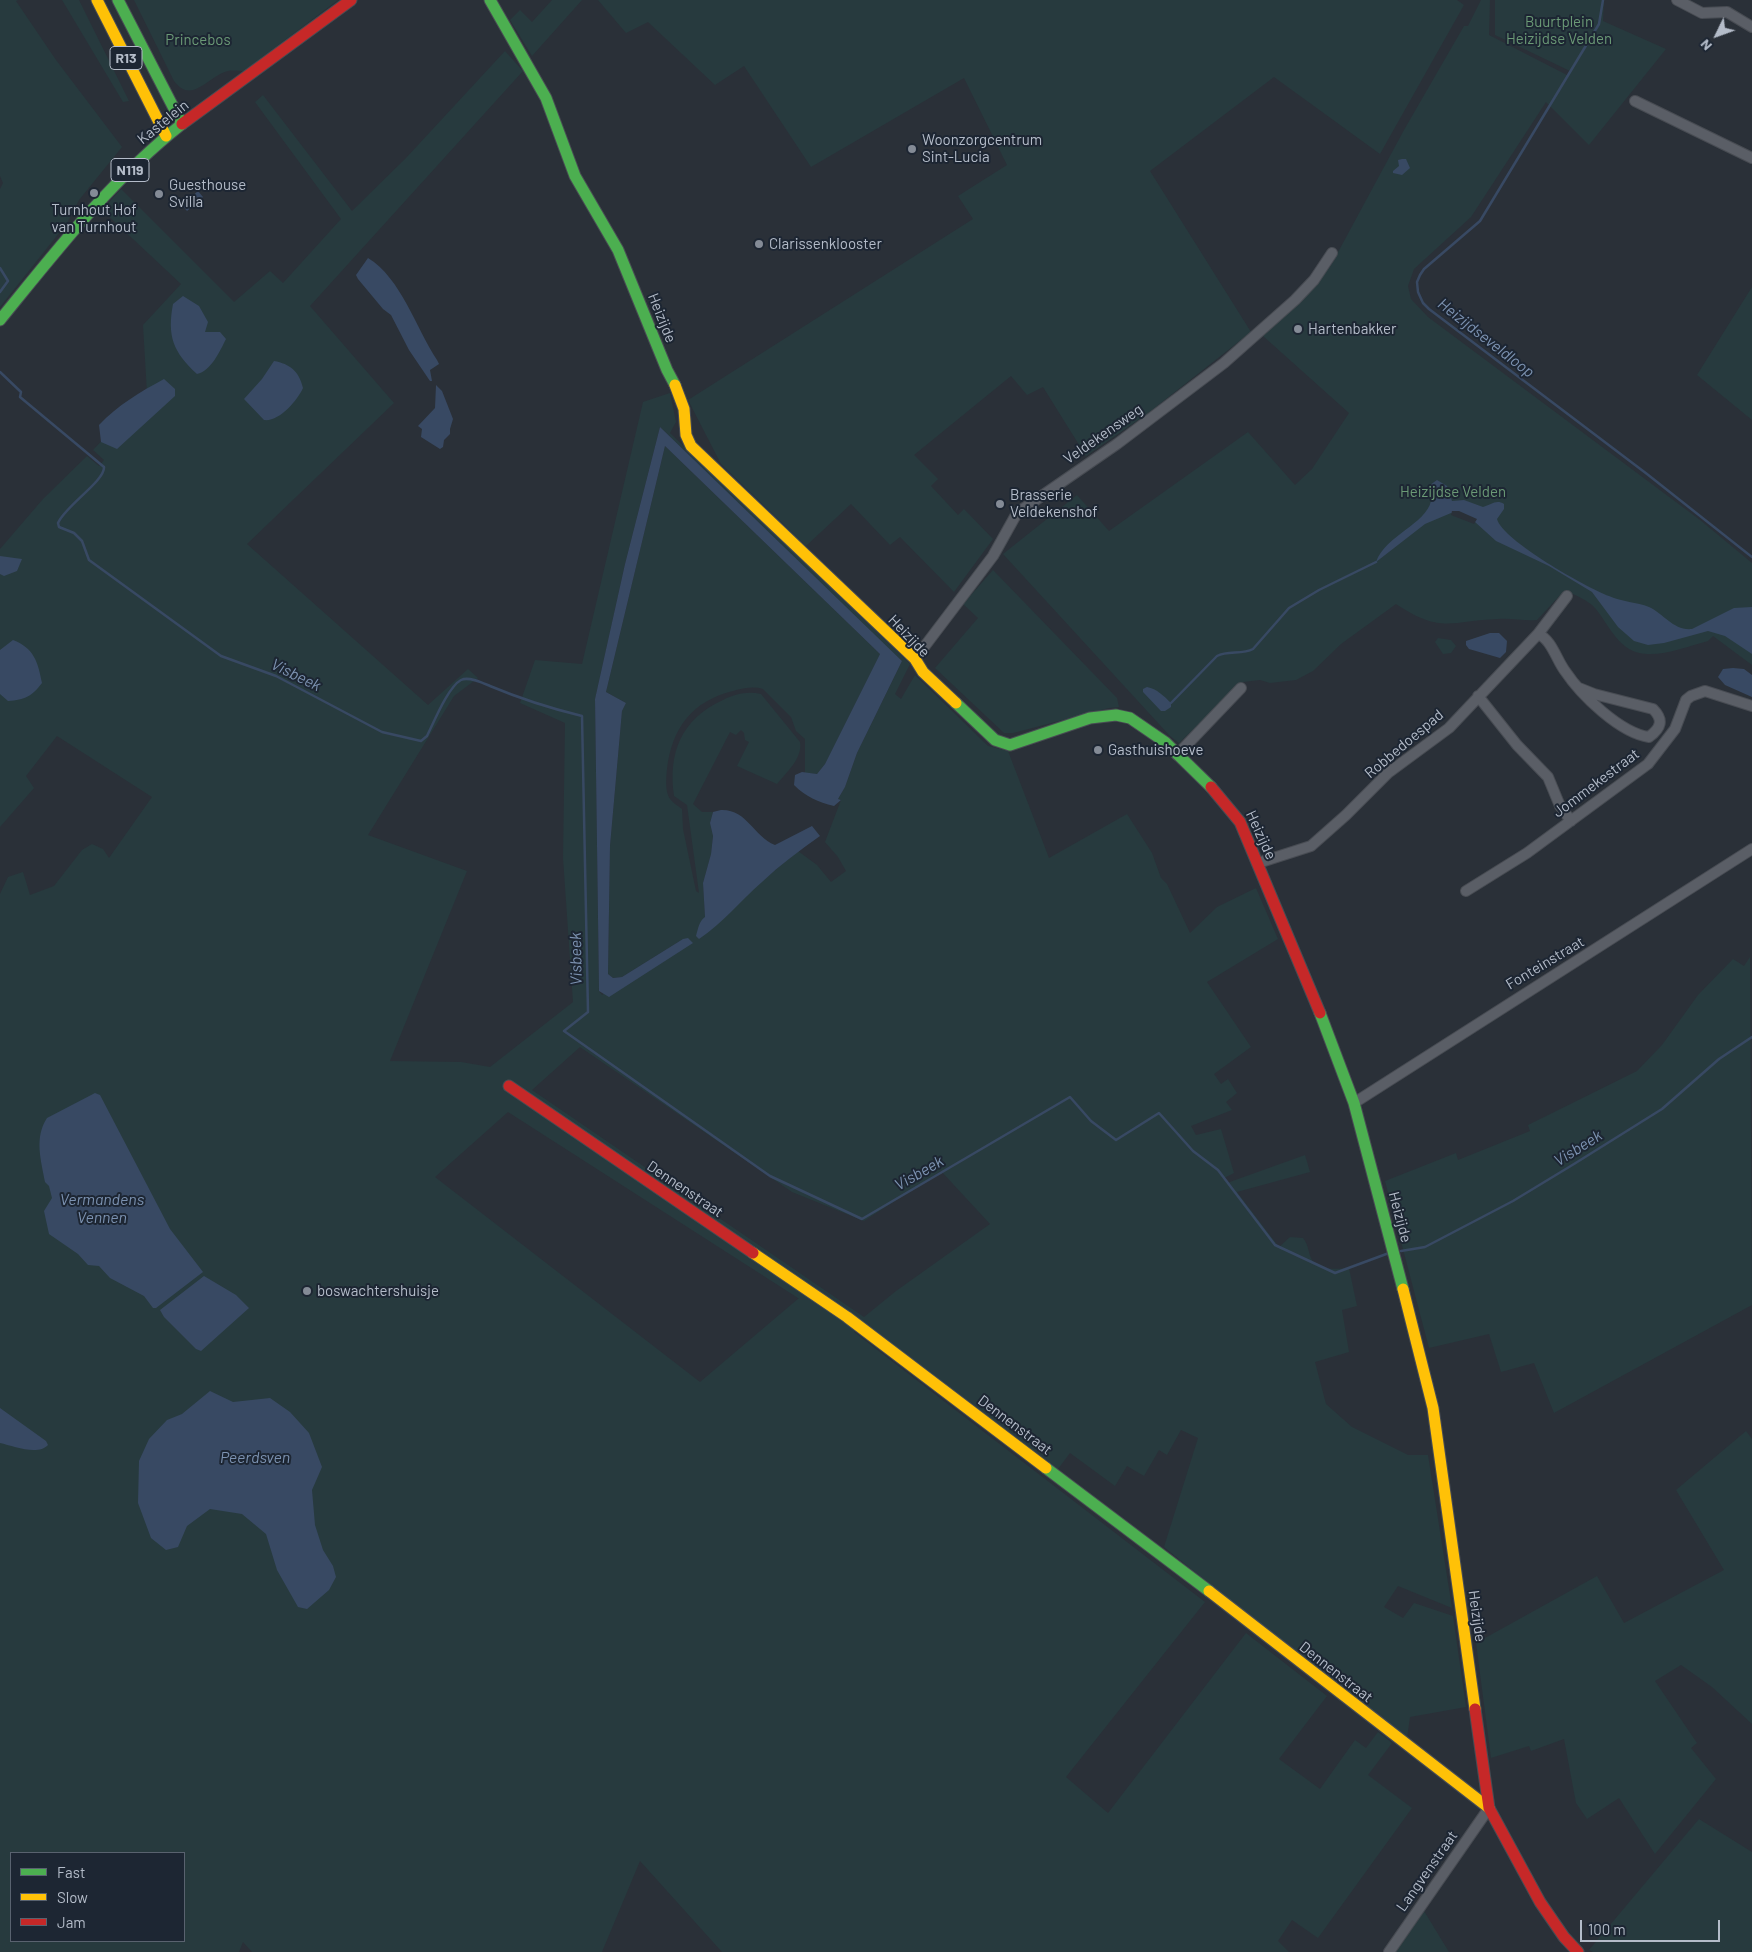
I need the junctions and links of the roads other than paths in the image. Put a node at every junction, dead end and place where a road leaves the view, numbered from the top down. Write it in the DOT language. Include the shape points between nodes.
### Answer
graph roads {
  1 [pos="97,0"];
  2 [pos="118,0"];
  3 [pos="352,0"];
  4 [pos="490,0"];
  5 [pos="1677,0"];
  6 [pos="1752,27"];
  7 [pos="1635,101"];
  8 [pos="182,124"];
  9 [pos="166,136"];
  10 [pos="1752,158"];
  11 [pos="1332,253"];
  12 [pos="0,320"];
  13 [pos="1566,596"];
  14 [pos="1538,634"];
  15 [pos="915,659"];
  16 [pos="1242,688"];
  17 [pos="1579,688"];
  18 [pos="1478,696"];
  19 [pos="1752,706"];
  20 [pos="1178,755"];
  21 [pos="1571,821"];
  22 [pos="1752,849"];
  23 [pos="1258,864"];
  24 [pos="1466,891"];
  25 [pos="509,1086"];
  26 [pos="1354,1103"];
  27 [pos="1489,1808"];
  28 [pos="1389,1952"];
  29 [pos="1578,1952"];
  1 -- 9 [label="street, R13"];
  2 -- 8 [label="street, R13"];
  3 -- 8 [label="street, Kastelein"];
  4 -- 15 [label="street, Heizijde" via="538,82 575,176 618,250 667,370 678,386 687,441"];
  5 -- 6 [label="street" via="1702,13 1727,12"];
  7 -- 10 [label="street"];
  8 -- 9 [label="street, Kastelein / N119"];
  9 -- 12 [label="street, Kastelein / N119" via="115,183"];
  11 -- 15 [label="street, Veldekensweg" via="1296,300 1224,363 1118,444 1017,513 993,556"];
  13 -- 14 [label="street, Robbedoespad"];
  14 -- 17 [label="street" via="1544,637"];
  14 -- 18 [label="street, Robbedoespad"];
  15 -- 20 [label="street, Heizijde" via="923,672 995,740 1010,745 1060,728 1118,715 1145,725"];
  16 -- 20 [label="street"];
  17 -- 17 [label="street" via="1603,711 1637,735 1649,737 1661,724 1653,709"];
  18 -- 21 [label="street" via="1517,745 1548,777 1560,806"];
  18 -- 23 [label="street, Robbedoespad" via="1449,728 1388,773 1311,846"];
  19 -- 21 [label="street, Jommekestraat" via="1705,691 1696,693 1686,700 1675,728 1652,759"];
  20 -- 23 [label="street, Heizijde" via="1228,804 1240,822"];
  21 -- 24 [label="street, Jommekestraat"];
  22 -- 26 [label="street, Fonteinstraat"];
  23 -- 26 [label="street, Heizijde"];
  25 -- 27 [label="street, Dennenstraat" via="847,1317"];
  26 -- 27 [label="street, Heizijde" via="1433,1408"];
  27 -- 28 [label="street, Langvenstraat"];
  27 -- 29 [label="street, Heizijde" via="1543,1905"];
}
